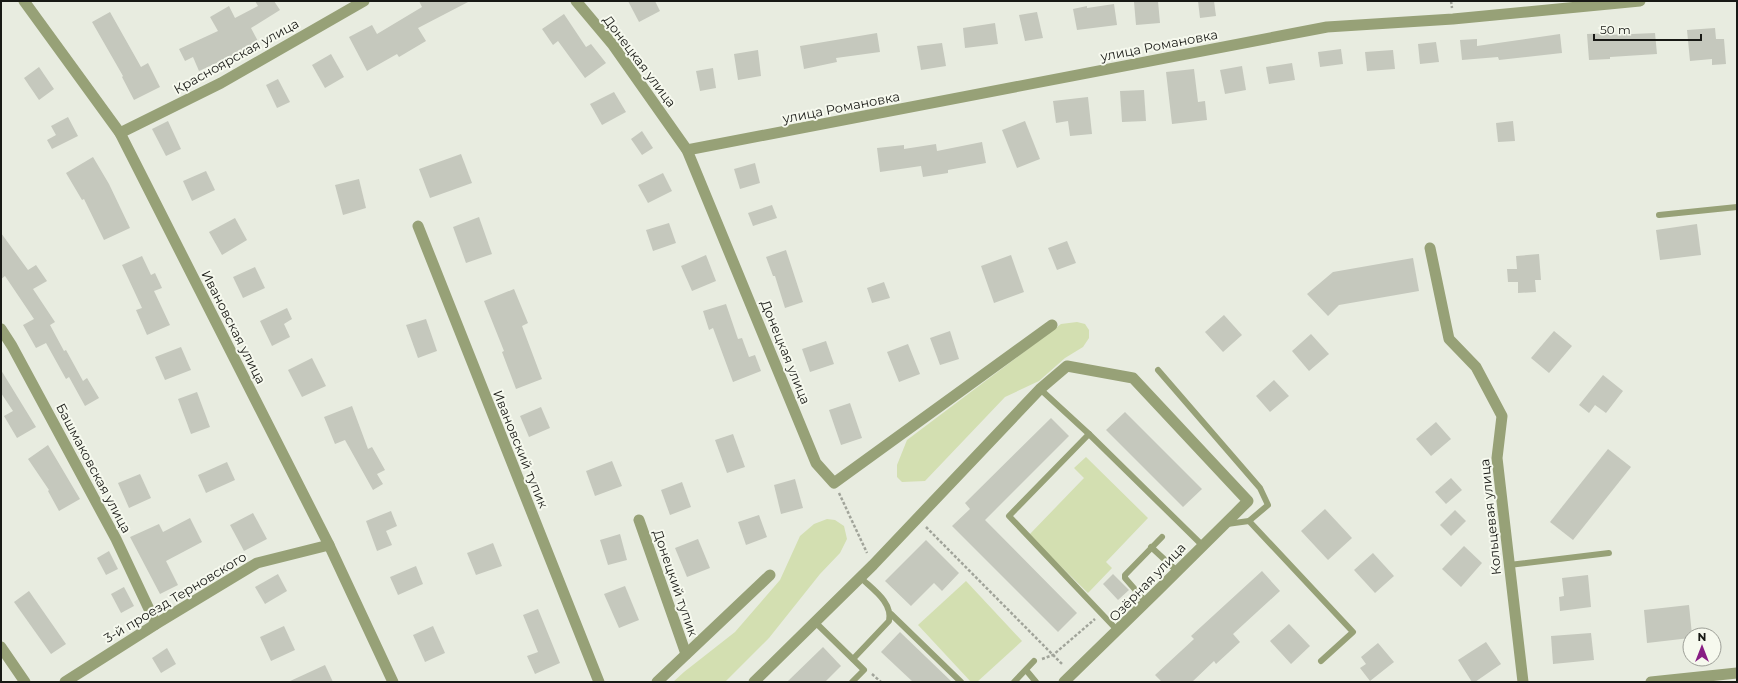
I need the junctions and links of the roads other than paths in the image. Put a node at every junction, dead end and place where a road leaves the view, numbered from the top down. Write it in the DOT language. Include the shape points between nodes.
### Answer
graph roads {
  1 [pos="24,1"];
  2 [pos="364,1"];
  3 [pos="576,1"];
  4 [pos="1640,1"];
  5 [pos="120,133"];
  6 [pos="688,150"];
  7 [pos="1737,207"];
  8 [pos="1660,215"];
  9 [pos="418,226"];
  10 [pos="1430,248"];
  11 [pos="1052,326"];
  12 [pos="1,329"];
  13 [pos="1158,370"];
  14 [pos="1040,389"];
  15 [pos="1089,434"];
  16 [pos="639,520"];
  17 [pos="1249,521"];
  18 [pos="1225,524"];
  19 [pos="1162,537"];
  20 [pos="330,545"];
  21 [pos="1202,545"];
  22 [pos="1151,547"];
  23 [pos="1610,553"];
  24 [pos="1509,565"];
  25 [pos="1177,571"];
  26 [pos="770,575"];
  27 [pos="860,577"];
  28 [pos="1146,602"];
  29 [pos="891,614"];
  30 [pos="815,622"];
  31 [pos="156,624"];
  32 [pos="1118,631"];
  33 [pos="1,647"];
  34 [pos="686,654"];
  35 [pos="853,659"];
  36 [pos="1321,661"];
  37 [pos="1034,662"];
  38 [pos="1026,670"];
  39 [pos="1737,673"];
  40 [pos="1068,678"];
  41 [pos="25,682"];
  42 [pos="65,682"];
  43 [pos="393,682"];
  44 [pos="599,682"];
  45 [pos="657,682"];
  46 [pos="754,682"];
  47 [pos="852,682"];
  48 [pos="961,682"];
  49 [pos="1014,682"];
  50 [pos="1036,682"];
  51 [pos="1523,682"];
  52 [pos="1651,682"];
  1 -- 5 [label="street, Ивановская улица"];
  2 -- 5 [label="street, Красноярская улица" via="221,83"];
  3 -- 6 [label="street, Донецкая улица" via="612,45"];
  4 -- 6 [label="street, улица Романовка" via="1453,19 1327,27"];
  5 -- 20 [label="street, Ивановская улица"];
  6 -- 11 [label="street, Донецкая улица" via="816,463 834,483"];
  7 -- 8 [label="lane"];
  9 -- 44 [label="street, Ивановский тупик"];
  10 -- 24 [label="street, Кольцевая улица" via="1450,339 1476,367 1502,416 1497,458"];
  12 -- 31 [label="street, Башмаковская улица" via="116,539"];
  13 -- 17 [label="lane" via="1260,488 1268,505"];
  14 -- 15 [label="lane"];
  14 -- 18 [label="street, Озёрная улица" via="1067,366 1132,378 1248,501"];
  14 -- 27 [label="street"];
  15 -- 21 [label="lane"];
  15 -- 32 [label="lane" via="1009,516"];
  16 -- 34 [label="street, Донецкий тупик"];
  17 -- 18 [label="lane"];
  17 -- 36 [label="lane" via="1353,632"];
  18 -- 21 [label="street, Озёрная улица"];
  19 -- 22 [label="lane"];
  20 -- 31 [label="street, 3-й проезд Терновского" via="257,563"];
  20 -- 43 [label="street, Ивановская улица"];
  21 -- 25 [label="street, Озёрная улица"];
  22 -- 25 [label="lane"];
  22 -- 28 [label="lane" via="1125,575"];
  23 -- 24 [label="lane"];
  24 -- 51 [label="street, Кольцевая улица"];
  25 -- 28 [label="street, Озёрная улица"];
  26 -- 34 [label="street"];
  27 -- 29 [label="lane" via="889,606"];
  27 -- 30 [label="street"];
  28 -- 32 [label="street, Озёрная улица"];
  29 -- 35 [label="lane" via="890,621"];
  29 -- 48 [label="lane"];
  30 -- 35 [label="lane"];
  30 -- 46 [label="street"];
  31 -- 42 [label="street, 3-й проезд Терновского"];
  32 -- 40 [label="street, Озёрная улица"];
  33 -- 41 [label="street"];
  34 -- 45 [label="street"];
  35 -- 47 [label="lane" via="864,670"];
  37 -- 38 [label="lane"];
  38 -- 49 [label="lane"];
  38 -- 50 [label="lane"];
  39 -- 52 [label="street"];
}
